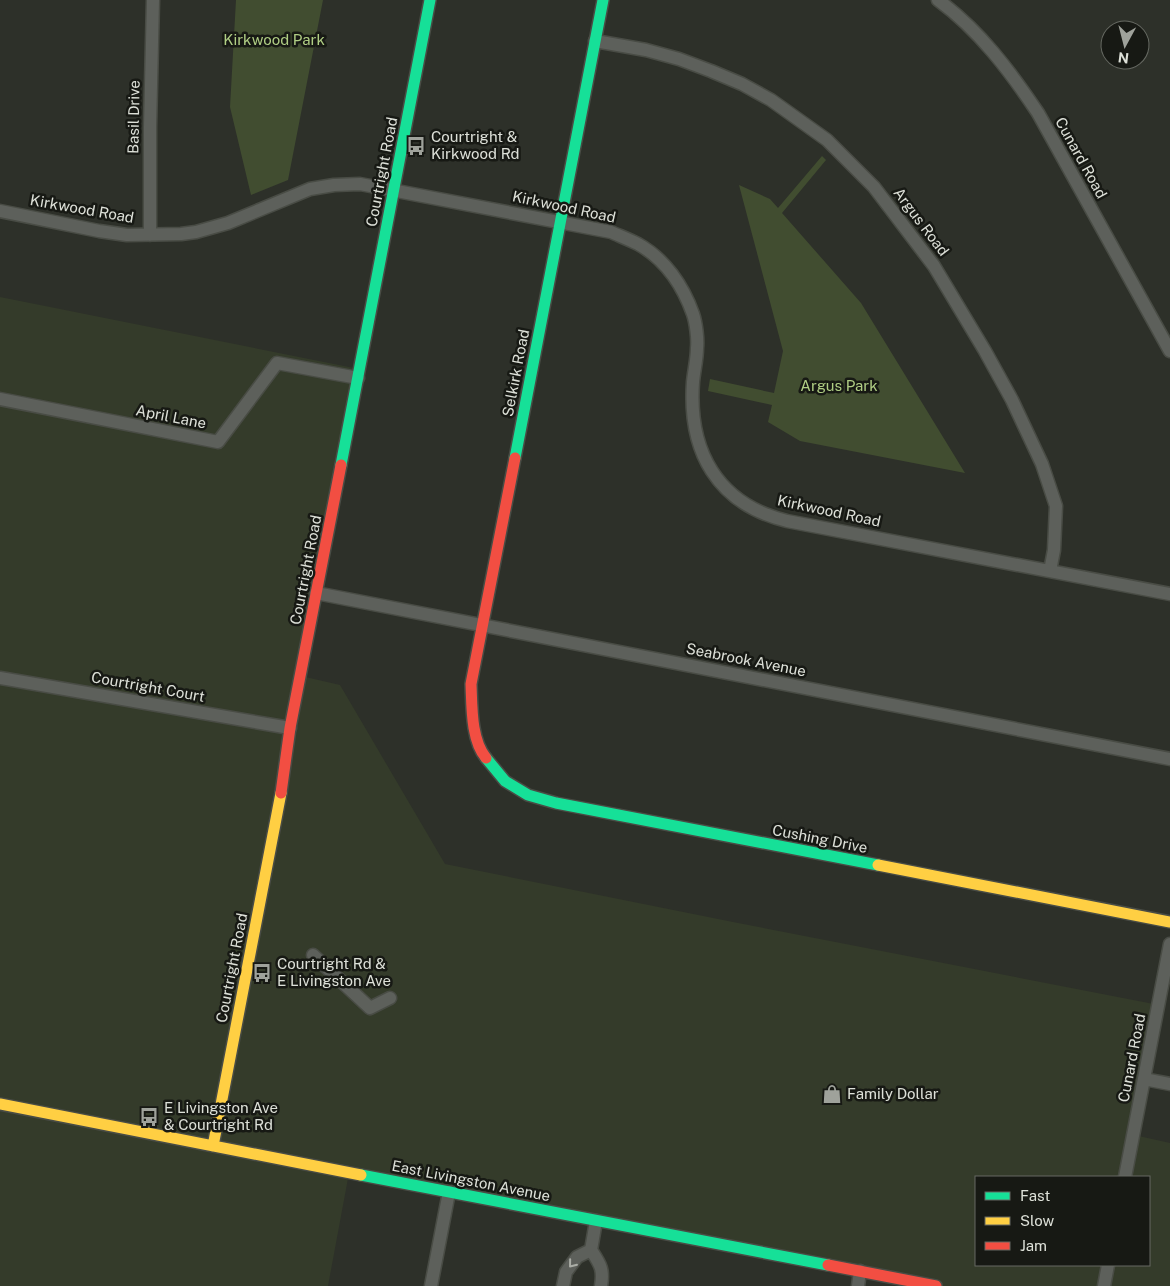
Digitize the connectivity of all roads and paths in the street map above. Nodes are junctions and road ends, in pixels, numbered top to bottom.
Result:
1 (153, 0) edge
2 (430, 0) edge
3 (603, 0) edge
4 (946, 2) edge
5 (595, 41) junction
6 (394, 190) junction
7 (0, 211) edge
8 (560, 222) junction
9 (150, 235) junction
10 (1170, 351) edge
11 (358, 378) junction
12 (0, 399) edge
13 (1050, 571) junction
14 (316, 593) junction
15 (1170, 594) edge
16 (482, 626) junction
17 (0, 678) edge
18 (290, 728) junction
19 (481, 752) joint
20 (1170, 759) edge
21 (1170, 922) edge
22 (1170, 944) edge
23 (313, 954) dead end
24 (390, 998) dead end
25 (1144, 1079) junction
26 (1170, 1084) edge
27 (0, 1104) edge
28 (213, 1146) junction
29 (1125, 1176) edge
30 (449, 1192) junction
31 (596, 1221) junction
32 (591, 1250) junction
33 (1108, 1266) edge
34 (860, 1272) junction
35 (431, 1286) edge
36 (563, 1286) edge
37 (601, 1286) edge
38 (858, 1286) edge
39 (936, 1286) edge
40 (1104, 1286) edge

1 - 9 street, Basil Drive
2 - 6 street, Courtright Road
3 - 5 street, Selkirk Road
4 - 10 street, Cunard Road
5 - 8 street, Selkirk Road
5 - 13 street, Argus Road
6 - 8 street, Kirkwood Road
6 - 9 street, Kirkwood Road
6 - 11 street, Courtright Road
7 - 9 street, Kirkwood Road
8 - 13 street, Kirkwood Road
8 - 16 street, Selkirk Road
11 - 12 street, April Lane
11 - 14 street, Courtright Road
13 - 15 street, Kirkwood Road
14 - 16 street, Seabrook Avenue
14 - 18 street, Courtright Road
16 - 19 street, Selkirk Road
16 - 20 street, Seabrook Avenue
17 - 18 street, Courtright Court
18 - 28 street, Courtright Road
19 - 21 street, Cushing Drive
22 - 25 street, Cunard Road
23 - 24 street
25 - 26 street
25 - 29 street, Cunard Road
27 - 28 street, East Livingston Avenue
28 - 30 street, East Livingston Avenue
30 - 31 street, East Livingston Avenue
30 - 35 street
31 - 32 street
31 - 34 street, East Livingston Avenue
32 -> 36 street
32 - 37 street
33 - 40 street
34 - 38 street
34 - 39 street, East Livingston Avenue

